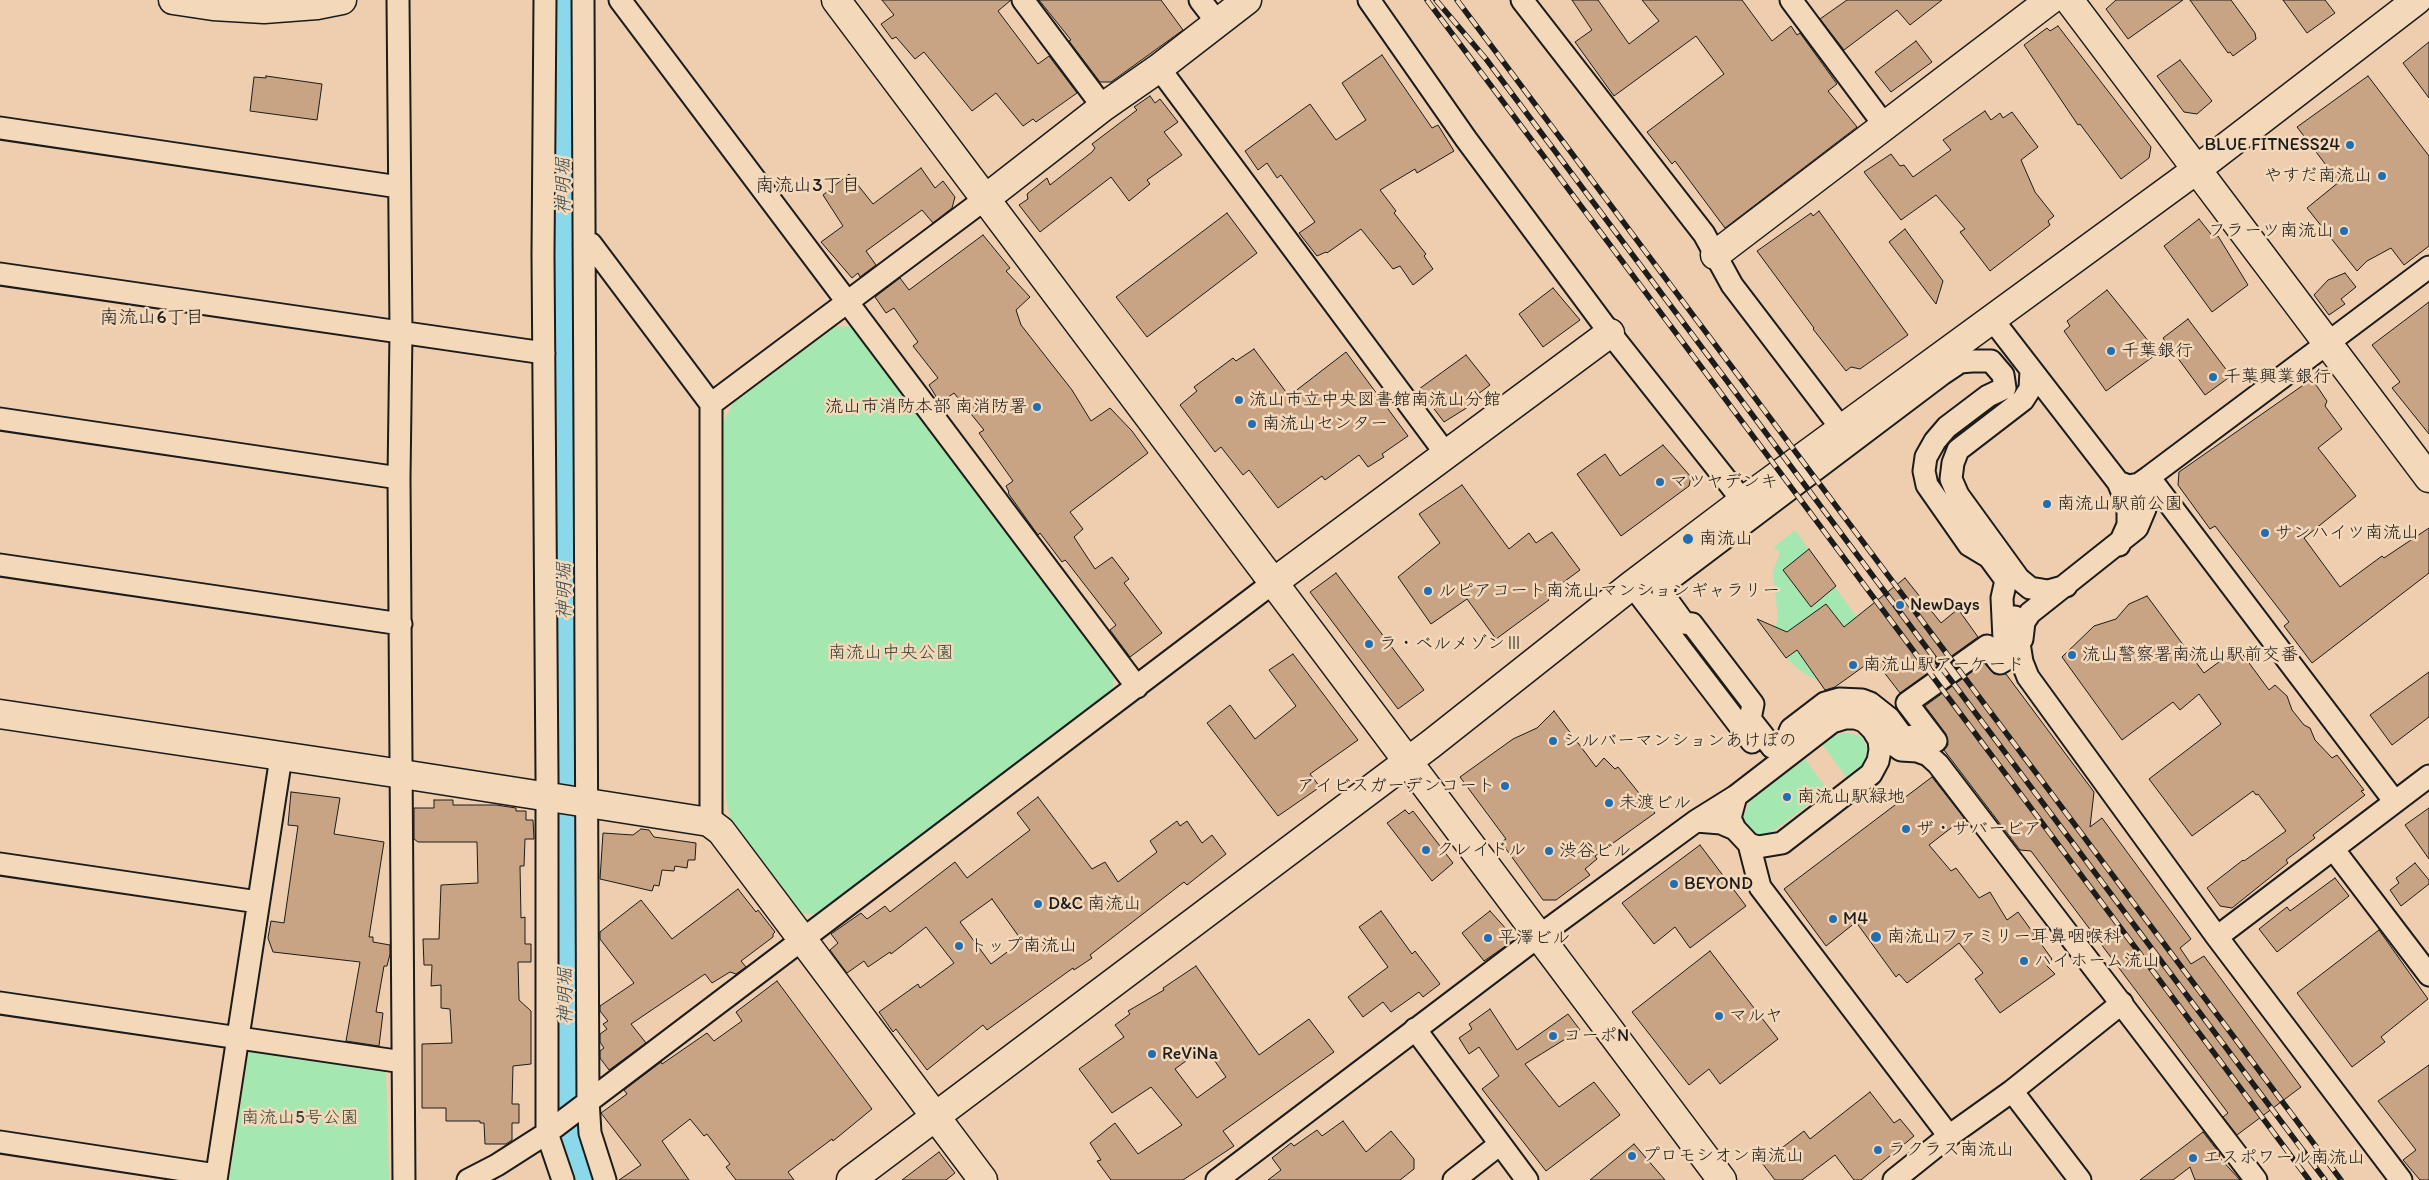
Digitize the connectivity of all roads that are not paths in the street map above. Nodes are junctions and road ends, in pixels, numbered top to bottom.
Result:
1 (173, 0) edge
2 (342, 0) edge
3 (398, 0) edge
4 (545, 0) edge
5 (583, 0) edge
6 (620, 0) edge
7 (836, 0) edge
8 (1024, 0) edge
9 (1200, 0) edge
10 (1247, 0) edge
11 (1369, 0) edge
12 (1522, 0) edge
13 (1791, 0) edge
14 (2050, 0) edge
15 (2069, 0) edge
16 (2417, 0) edge
17 (1217, 22) junction
18 (1159, 68) junction
19 (1103, 107) junction
20 (1885, 126) junction
21 (0, 128) edge
22 (2196, 170) junction
23 (399, 188) junction
24 (985, 199) junction
25 (584, 244) junction
26 (1715, 255) junction
27 (2429, 267) edge
28 (0, 274) edge
29 (847, 301) junction
30 (1992, 319) junction
31 (401, 332) junction
32 (1610, 333) junction
33 (2328, 344) junction
34 (544, 353) junction
35 (2031, 371) junction
36 (2023, 400) junction
37 (2056, 403) junction
38 (711, 404) junction
39 (0, 419) edge
40 (1841, 428) junction
41 (1446, 454) junction
42 (2149, 477) junction
43 (399, 478) junction
44 (2429, 478) edge
45 (2118, 482) junction
46 (1743, 501) junction
47 (2119, 545) junction
48 (0, 565) edge
49 (2019, 579) junction
50 (1274, 582) junction
51 (1632, 585) junction
52 (2066, 586) junction
53 (401, 624) junction
54 (2022, 662) junction
55 (1136, 688) junction
56 (0, 714) edge
57 (1873, 730) junction
58 (1931, 739) joint
59 (1901, 750) junction
60 (281, 757) junction
61 (1408, 762) junction
62 (1772, 768) junction
63 (402, 774) junction
64 (1871, 774) junction
65 (2429, 776) edge
66 (1736, 796) junction
67 (568, 801) junction
68 (2395, 802) junction
69 (1696, 821) junction
70 (709, 822) junction
71 (1742, 837) junction
72 (1782, 843) junction
73 (2334, 850) junction
74 (0, 864) edge
75 (1760, 887) junction
76 (258, 902) junction
77 (1539, 936) junction
78 (2217, 937) junction
79 (804, 940) junction
80 (2429, 975) edge
81 (2122, 1002) junction
82 (0, 1003) edge
83 (1415, 1029) junction
84 (237, 1039) junction
85 (403, 1062) junction
86 (2012, 1091) junction
87 (588, 1100) junction
88 (935, 1116) junction
89 (547, 1133) junction
90 (1949, 1136) junction
91 (0, 1142) edge
92 (1500, 1144) junction
93 (216, 1177) edge
94 (1900, 1178) edge
95 (404, 1180) edge
96 (468, 1180) edge
97 (563, 1180) edge
98 (605, 1180) edge
99 (851, 1180) edge
100 (983, 1180) edge
101 (1217, 1180) edge
102 (1454, 1180) edge
103 (1527, 1180) edge
104 (1722, 1180) edge
105 (2080, 1180) edge
106 (2256, 1180) edge
107 (2401, 1180) edge

1 - 2 street
3 - 23 street
4 - 34 street
5 - 25 street
6 - 29 street
7 - 24 street
8 - 19 street
9 - 17 street
10 - 17 street
11 - 32 street
12 - 26 street
13 - 20 street
14 - 20 street
15 - 22 street
16 - 22 street
17 - 18 street
18 - 19 street
18 - 41 street
19 - 24 street
20 - 26 street
21 - 23 street
22 - 30 street
22 - 33 street
23 - 31 street
24 - 29 street
24 - 50 street
25 - 38 street
25 - 67 street
26 - 40 street
27 - 33 street
28 - 31 street
29 - 38 street
29 - 55 street
30 - 35 street
30 - 40 street
31 - 34 street
31 - 43 street
32 - 41 street
32 - 46 street
33 - 42 street
33 - 44 street
34 - 67 street
35 - 36 street
35 - 37 street
36 - 37 street
36 - 49 street
37 - 45 street
38 - 70 street
39 - 43 street
40 - 46 street
41 - 50 street
42 - 45 street
42 - 47 street
42 - 68 street
43 - 53 street
45 - 47 street
46 - 51 street
47 - 52 street
48 - 53 street
49 - 52 street
49 - 54 street
50 - 55 street
50 - 61 street
51 - 61 street
51 - 62 street
52 - 54 street
53 - 63 street
54 - 78 street
55 - 79 street
56 - 60 street
57 - 59 street
57 - 62 street
57 - 64 street
58 - 58 street
59 - 64 street
59 - 81 street
60 - 63 street
60 - 76 street
61 - 77 street
61 - 88 street
62 - 66 street
63 - 67 street
63 - 85 street
64 - 72 street
65 - 68 street
66 - 69 street
66 - 71 street
67 - 70 street
67 - 87 street
67 - 89 street
68 - 73 street
69 - 71 street
69 - 77 street
70 - 79 street
71 - 72 street
71 - 75 street
72 - 75 street
73 - 78 street
73 - 80 street
74 - 76 street
75 - 90 street
76 - 84 street
77 - 83 street
77 - 104 street
78 - 107 street
79 - 87 street
79 - 88 street
81 - 86 street
81 - 106 street
82 - 84 street
83 - 92 street
83 - 101 street
84 - 85 street
84 - 93 street
85 - 95 street
86 - 90 street
86 - 105 street
87 - 89 street
87 - 98 street
88 - 99 street
88 - 100 street
89 - 96 street
89 - 97 street
90 - 94 street
91 - 93 street
92 - 102 street
92 - 103 street

